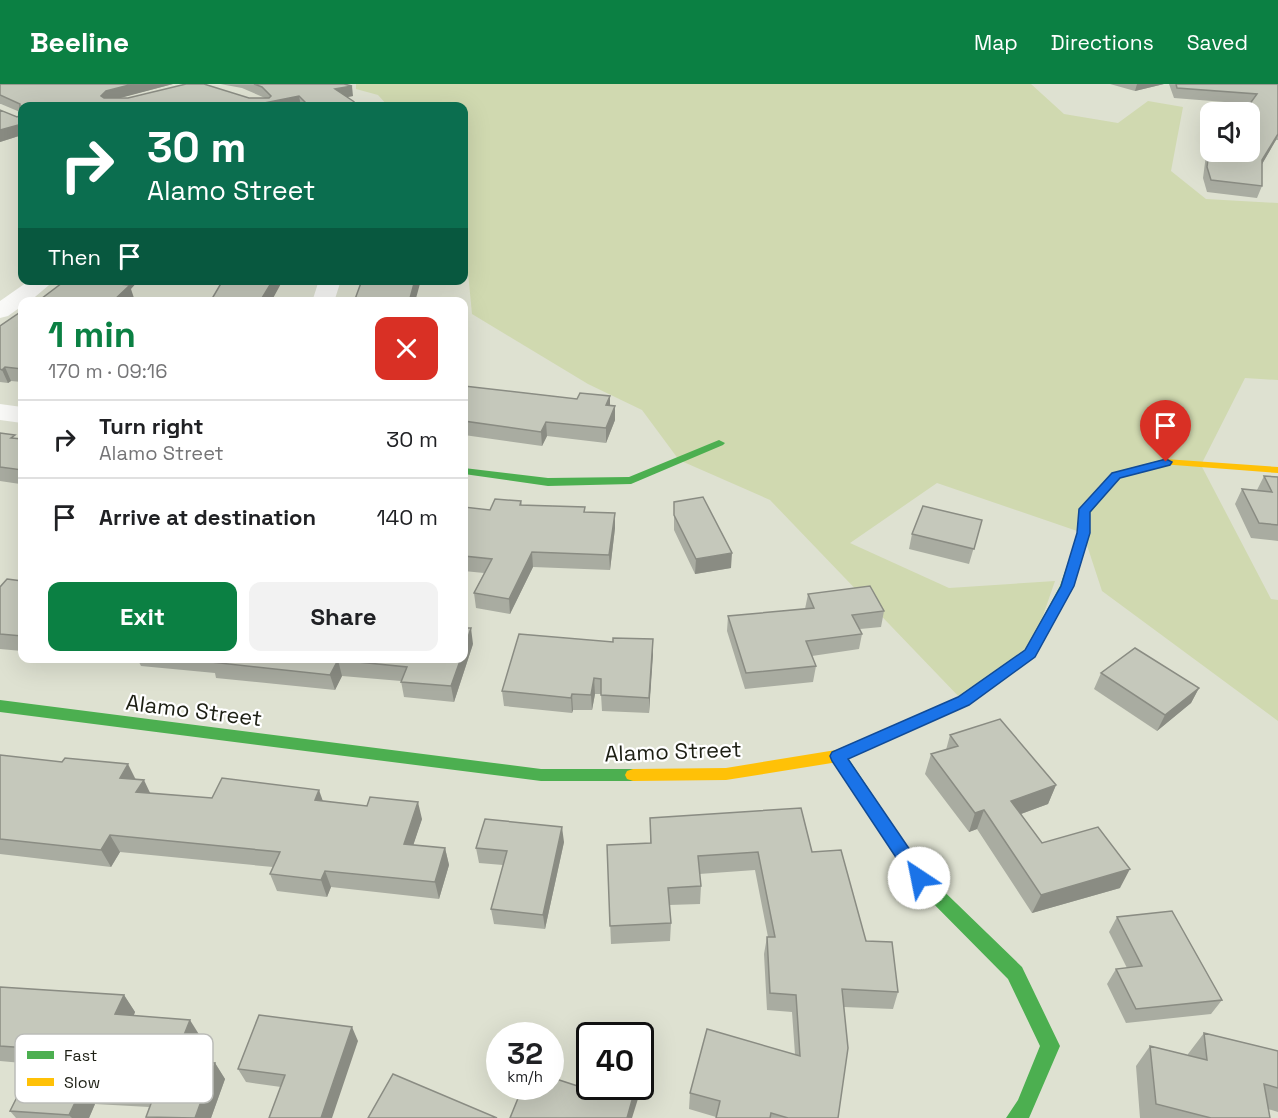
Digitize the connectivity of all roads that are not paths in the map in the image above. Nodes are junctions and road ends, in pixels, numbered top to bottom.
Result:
1 (38, 285) edge
2 (20, 297) edge
3 (18, 299) edge
4 (0, 311) edge
5 (0, 412) edge
6 (18, 414) edge
7 (719, 443) dead end
8 (1278, 470) edge
9 (468, 472) edge
10 (0, 706) edge
11 (838, 756) junction
12 (1016, 1118) edge

1 - 2 street
3 - 4 street
5 - 6 street
7 - 9 street
8 - 11 street, Alamo Street
10 - 11 street, Alamo Street
11 - 12 street

